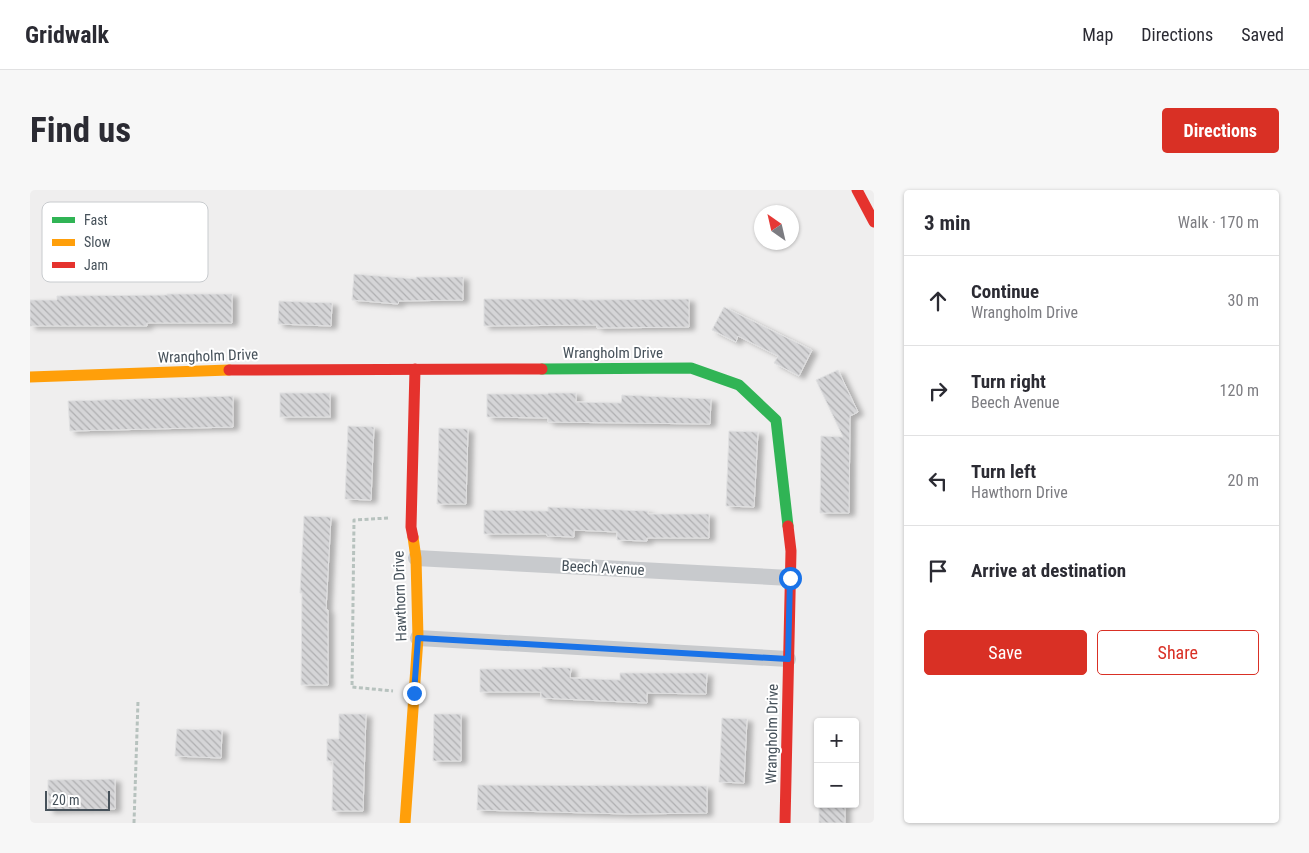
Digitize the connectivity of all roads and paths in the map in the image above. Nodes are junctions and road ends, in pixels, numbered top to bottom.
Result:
1 (857, 190) edge
2 (874, 222) edge
3 (415, 369) junction
4 (30, 377) edge
5 (412, 516) junction
6 (416, 558) junction
7 (790, 578) junction
8 (418, 638) junction
9 (788, 659) junction
10 (414, 693) junction
11 (138, 701) dead end
12 (134, 823) edge
13 (405, 823) edge
14 (785, 823) edge

1 - 2 street
3 - 4 street, Wrangholm Drive
3 - 5 street, Hawthorn Drive
3 - 7 street, Wrangholm Drive
5 - 6 street, Hawthorn Drive
5 - 10 path
6 - 7 street, Beech Avenue
6 - 8 street, Hawthorn Drive
7 - 9 street, Wrangholm Drive
8 - 9 street
8 - 10 street, Hawthorn Drive
9 - 14 street, Wrangholm Drive
10 - 13 street, Hawthorn Drive
11 - 12 path

